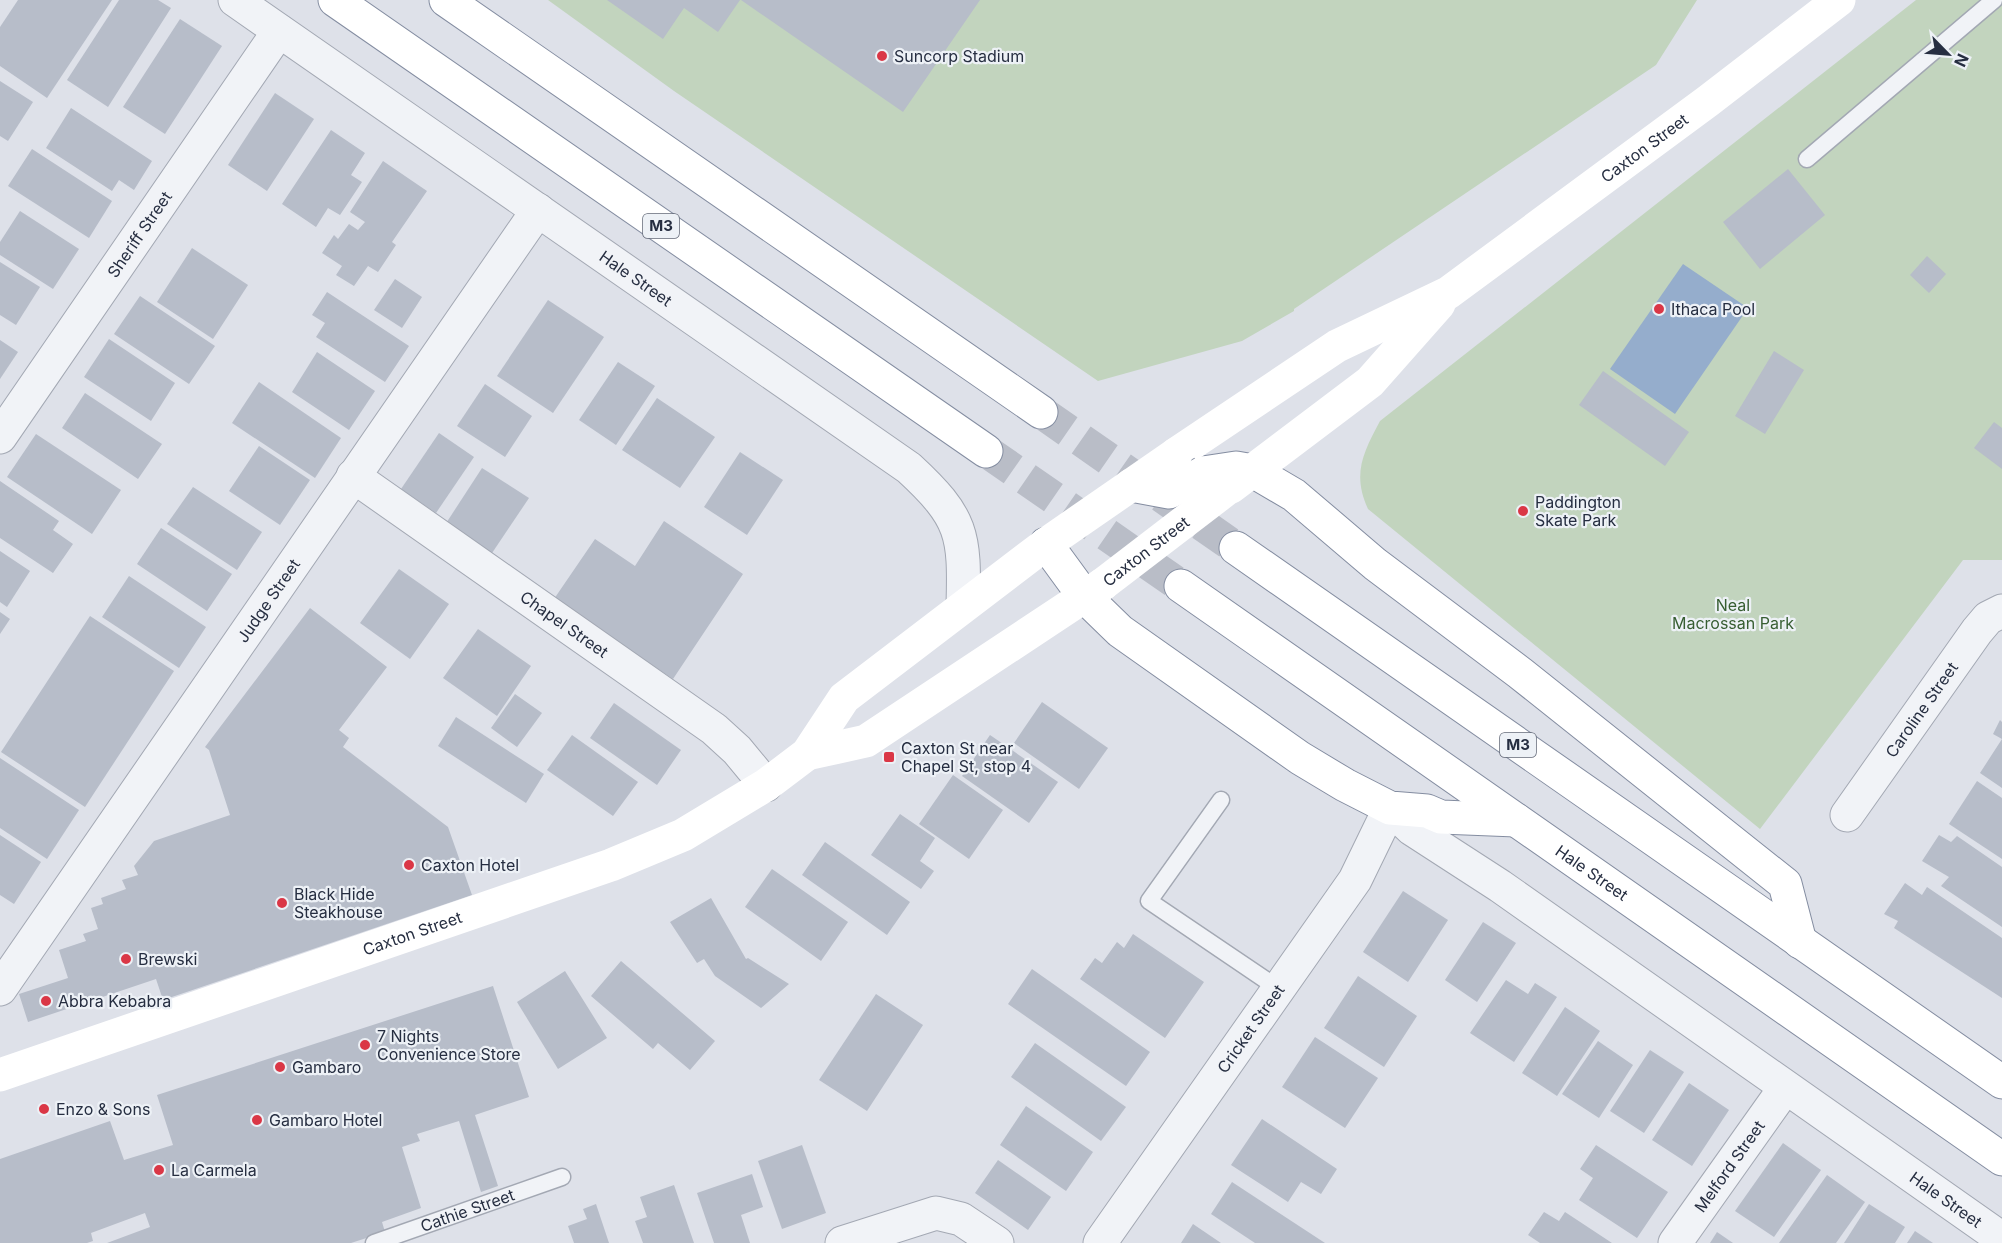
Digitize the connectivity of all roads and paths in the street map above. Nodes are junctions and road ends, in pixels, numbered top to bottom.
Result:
1 (235, 0) edge
2 (335, 0) edge
3 (447, 0) edge
4 (1839, 0) edge
5 (1994, 0) edge
6 (279, 31) junction
7 (1807, 159) dead end
8 (538, 210) junction
9 (1448, 293) junction
10 (1041, 412) tunnel mouth
11 (0, 437) edge
12 (986, 451) tunnel mouth
13 (353, 476) junction
14 (1228, 478) junction
15 (1131, 485) junction
16 (1046, 544) junction
17 (1236, 548) tunnel mouth
18 (1181, 586) tunnel mouth
19 (1093, 590) junction
20 (963, 605) junction
21 (2002, 611) edge
22 (807, 754) junction
23 (766, 785) junction
24 (1221, 800) dead end
25 (1390, 808) junction
26 (1847, 815) dead end
27 (1516, 820) junction
28 (1800, 942) junction
29 (0, 989) edge
30 (1279, 989) junction
31 (1, 1070) edge
32 (2002, 1082) edge
33 (1785, 1088) junction
34 (2002, 1159) edge
35 (562, 1177) dead end
36 (2001, 1241) edge
37 (374, 1243) edge
38 (842, 1243) edge
39 (997, 1243) edge
40 (1100, 1243) edge
41 (1676, 1243) edge

1 - 6 street, Hale Street
2 - 12 main road, M3
3 - 10 main road
4 - 9 main road, Caxton Street
5 - 7 lane
6 - 8 street, Hale Street
6 - 11 street, Sheriff Street
8 - 13 street, Judge Street
8 - 20 street, Hale Street
9 - 14 main road, Caxton Street
9 - 15 main road, Caxton Street, bridge
13 - 23 street, Chapel Street
13 - 29 street, Judge Street
14 - 15 main road, bridge
14 - 19 main road, Caxton Street, bridge
14 - 28 main road
15 - 16 main road, Caxton Street, bridge
16 - 19 main road
16 - 20 main road, Caxton Street
17 - 28 main road, M3
18 - 27 main road, Hale Street
19 - 22 main road, Caxton Street
19 - 25 main road
20 - 22 main road, Caxton Street
21 - 26 street, Caroline Street
22 - 23 main road, Caxton Street
23 - 31 main road, Caxton Street
24 - 30 lane
25 - 27 main road
25 - 30 street, Cricket Street
25 - 33 street, Hale Street
27 - 34 main road, Hale Street
28 - 32 main road, M3
30 - 40 street, Cricket Street
33 - 36 street, Hale Street
33 - 41 street, Melford Street
35 - 37 lane, Cathie Street
38 - 39 street

